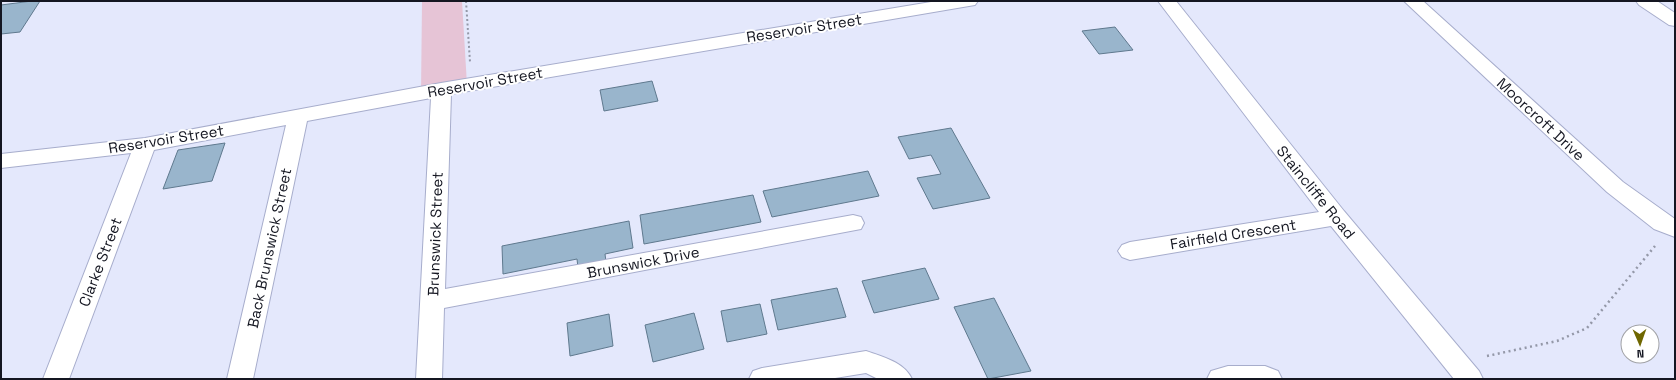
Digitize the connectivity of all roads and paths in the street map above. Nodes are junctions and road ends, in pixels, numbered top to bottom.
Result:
1 (466, 1) edge
2 (969, 1) edge
3 (1167, 1) edge
4 (1414, 1) edge
5 (1645, 1) edge
6 (1675, 21) edge
7 (472, 84) junction
8 (441, 89) junction
9 (298, 117) junction
10 (145, 145) junction
11 (1, 161) edge
12 (1336, 217) junction
13 (853, 223) dead end
14 (1675, 229) edge
15 (1655, 247) dead end
16 (1130, 251) dead end
17 (432, 301) junction
18 (1506, 353) dead end
19 (56, 379) edge
20 (240, 379) edge
21 (429, 379) edge
22 (762, 379) edge
23 (899, 379) edge
24 (1220, 379) edge
25 (1269, 379) edge
26 (1470, 379) edge

1 - 7 path
2 - 7 street, Reservoir Street
3 - 12 street, Staincliffe Road
4 - 14 street, Moorcroft Drive
5 - 6 street
7 - 8 street, Reservoir Street
8 - 9 street, Reservoir Street
8 - 17 street, Brunswick Street
9 - 10 street, Reservoir Street
9 - 20 street, Back Brunswick Street
10 - 11 street, Reservoir Street
10 - 19 street, Clarke Street
12 - 16 street, Fairfield Crescent
12 - 26 street, Staincliffe Road
13 - 17 street, Brunswick Drive
15 - 18 path
17 - 21 street, Brunswick Street
22 - 23 street
24 - 25 street

